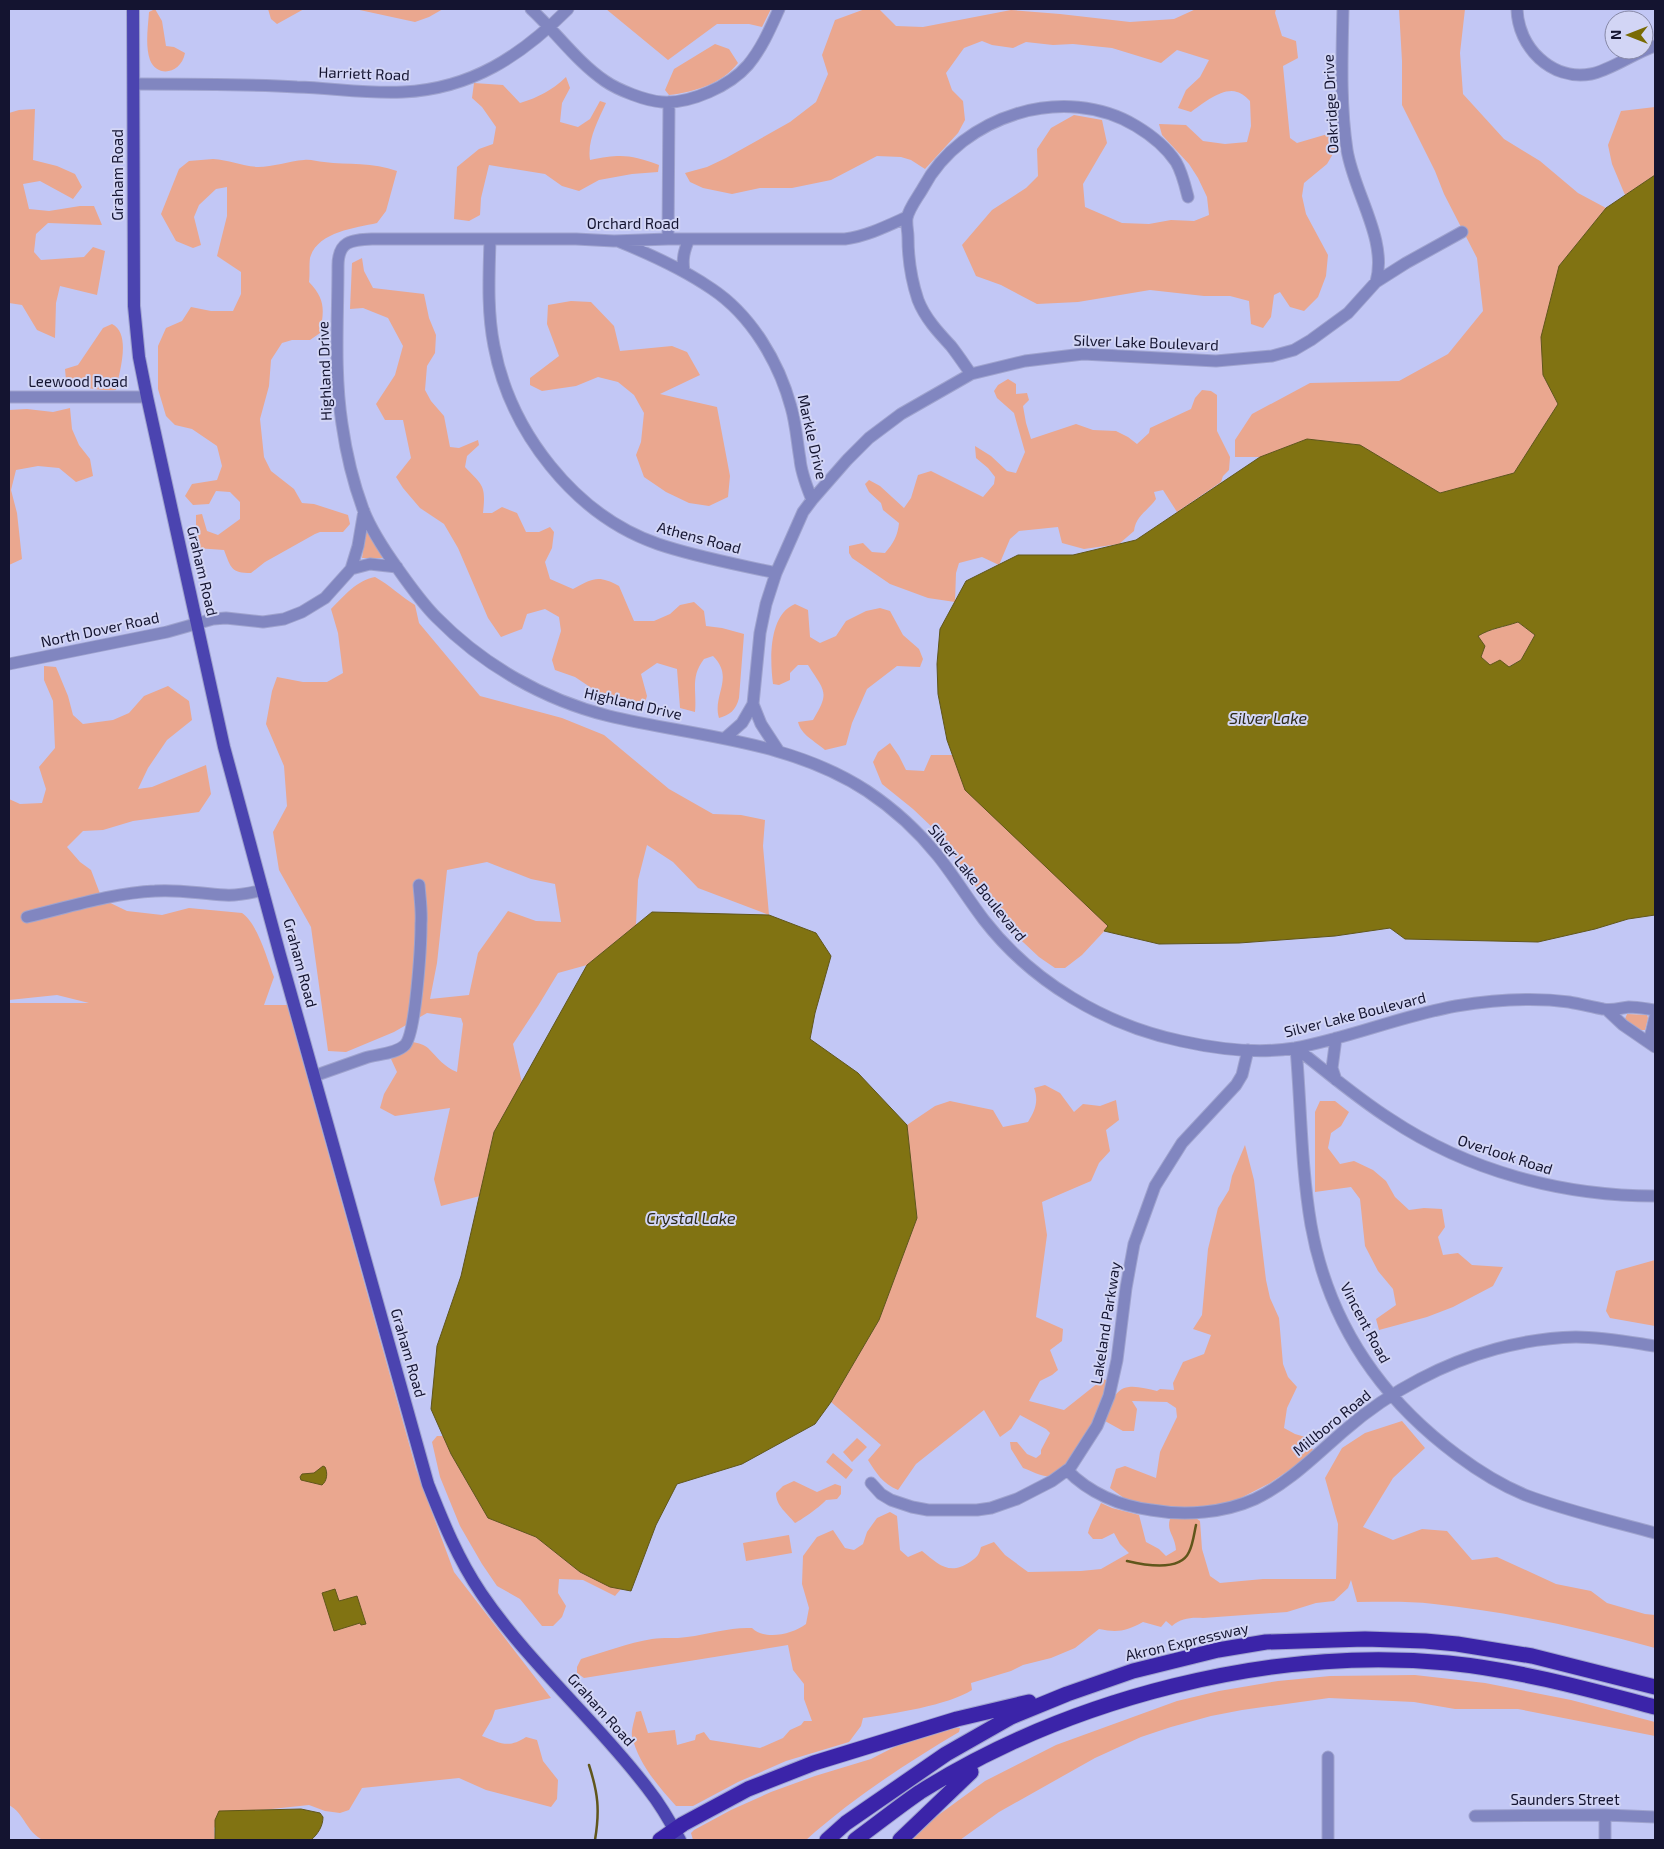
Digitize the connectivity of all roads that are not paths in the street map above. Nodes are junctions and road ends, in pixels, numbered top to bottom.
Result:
1 (132, 9) edge
2 (531, 9) edge
3 (568, 9) edge
4 (779, 9) edge
5 (1343, 9) edge
6 (1517, 9) edge
7 (550, 26) junction
8 (1655, 46) edge
9 (134, 84) junction
10 (669, 102) junction
11 (1188, 197) dead end
12 (907, 217) junction
13 (1462, 232) dead end
14 (668, 239) junction
15 (689, 239) junction
16 (354, 240) joint
17 (490, 240) junction
18 (618, 240) junction
19 (684, 271) junction
20 (1376, 282) junction
21 (971, 374) junction
22 (9, 397) edge
23 (147, 397) junction
24 (812, 500) junction
25 (364, 510) junction
26 (397, 567) junction
27 (351, 569) junction
28 (776, 573) junction
29 (198, 623) junction
30 (9, 664) edge
31 (753, 704) junction
32 (725, 738) junction
33 (750, 743) joint
34 (778, 750) junction
35 (419, 886) dead end
36 (263, 890) junction
37 (27, 916) dead end
38 (1607, 1010) junction
39 (1655, 1010) edge
40 (1655, 1017) edge
41 (1336, 1038) junction
42 (1652, 1045) edge
43 (1296, 1048) junction
44 (1248, 1050) junction
45 (314, 1076) junction
46 (1336, 1080) junction
47 (1655, 1196) edge
48 (1655, 1346) edge
49 (1391, 1395) junction
50 (1067, 1470) junction
51 (871, 1483) dead end
52 (1655, 1533) edge
53 (1655, 1687) edge
54 (1067, 1694) junction
55 (1655, 1707) edge
56 (1039, 1731) junction
57 (1328, 1758) dead end
58 (1605, 1815) junction
59 (1475, 1816) dead end
60 (1655, 1817) edge
61 (677, 1835) edge
62 (660, 1840) edge
63 (827, 1840) edge
64 (855, 1840) edge
65 (900, 1840) edge
66 (1328, 1840) edge
67 (1605, 1840) edge

1 - 9 main road, Graham Road
2 - 7 street
3 - 7 street, Harriett Road
4 - 10 street
5 - 20 street, Oakridge Drive
6 - 8 street
7 - 9 street, Harriett Road
7 - 10 street
9 - 23 main road, Graham Road
10 - 14 street
11 - 12 street
12 - 15 street, Orchard Road
12 - 21 street
13 - 20 street, Silver Lake Boulevard
14 - 15 street, Orchard Road
14 - 18 street, Orchard Road
15 - 19 street
16 - 17 street, Orchard Road
16 - 25 street, Highland Drive
17 - 18 street, Orchard Road
17 - 28 street, Athens Road
18 - 19 street, Markle Drive
19 - 24 street, Markle Drive
20 - 21 street, Silver Lake Boulevard
21 - 24 street, Silver Lake Boulevard
22 - 23 street, Leewood Road
23 - 29 main road, Graham Road
24 - 28 street, Silver Lake Boulevard
25 - 26 street, Highland Drive
25 - 27 street
26 - 27 street
26 - 32 street, Highland Drive
27 - 29 street, North Dover Road
28 - 31 street, Silver Lake Boulevard
29 - 30 street, North Dover Road
29 - 36 main road, Graham Road
31 - 32 street, Silver Lake Boulevard
31 - 34 street, Silver Lake Boulevard
32 - 33 street, Highland Drive
33 - 34 street, Silver Lake Boulevard
34 - 44 street, Silver Lake Boulevard
35 - 45 street
36 - 37 street
36 - 45 main road, Graham Road
38 - 39 street, Silver Lake Boulevard
38 - 41 street, Silver Lake Boulevard
38 - 42 street
40 - 42 street
41 - 43 street, Silver Lake Boulevard
41 - 46 street
43 - 44 street, Silver Lake Boulevard
43 - 46 street, Overlook Road
43 - 49 street, Vincent Road
44 - 50 street, Lakeland Parkway
45 - 61 main road, Graham Road
46 - 47 street, Overlook Road
48 - 49 street, Millboro Road
49 - 50 street, Millboro Road
49 - 52 street, Vincent Road
50 - 51 street, Lakeland Parkway
53 - 54 highway, Akron Expressway
54 - 61 highway
54 - 63 highway, Akron Expressway
55 - 56 highway
56 - 64 highway
56 - 65 highway
57 - 66 street
58 - 59 street, Saunders Street
58 - 60 street, Saunders Street
58 - 67 street
61 - 62 highway

